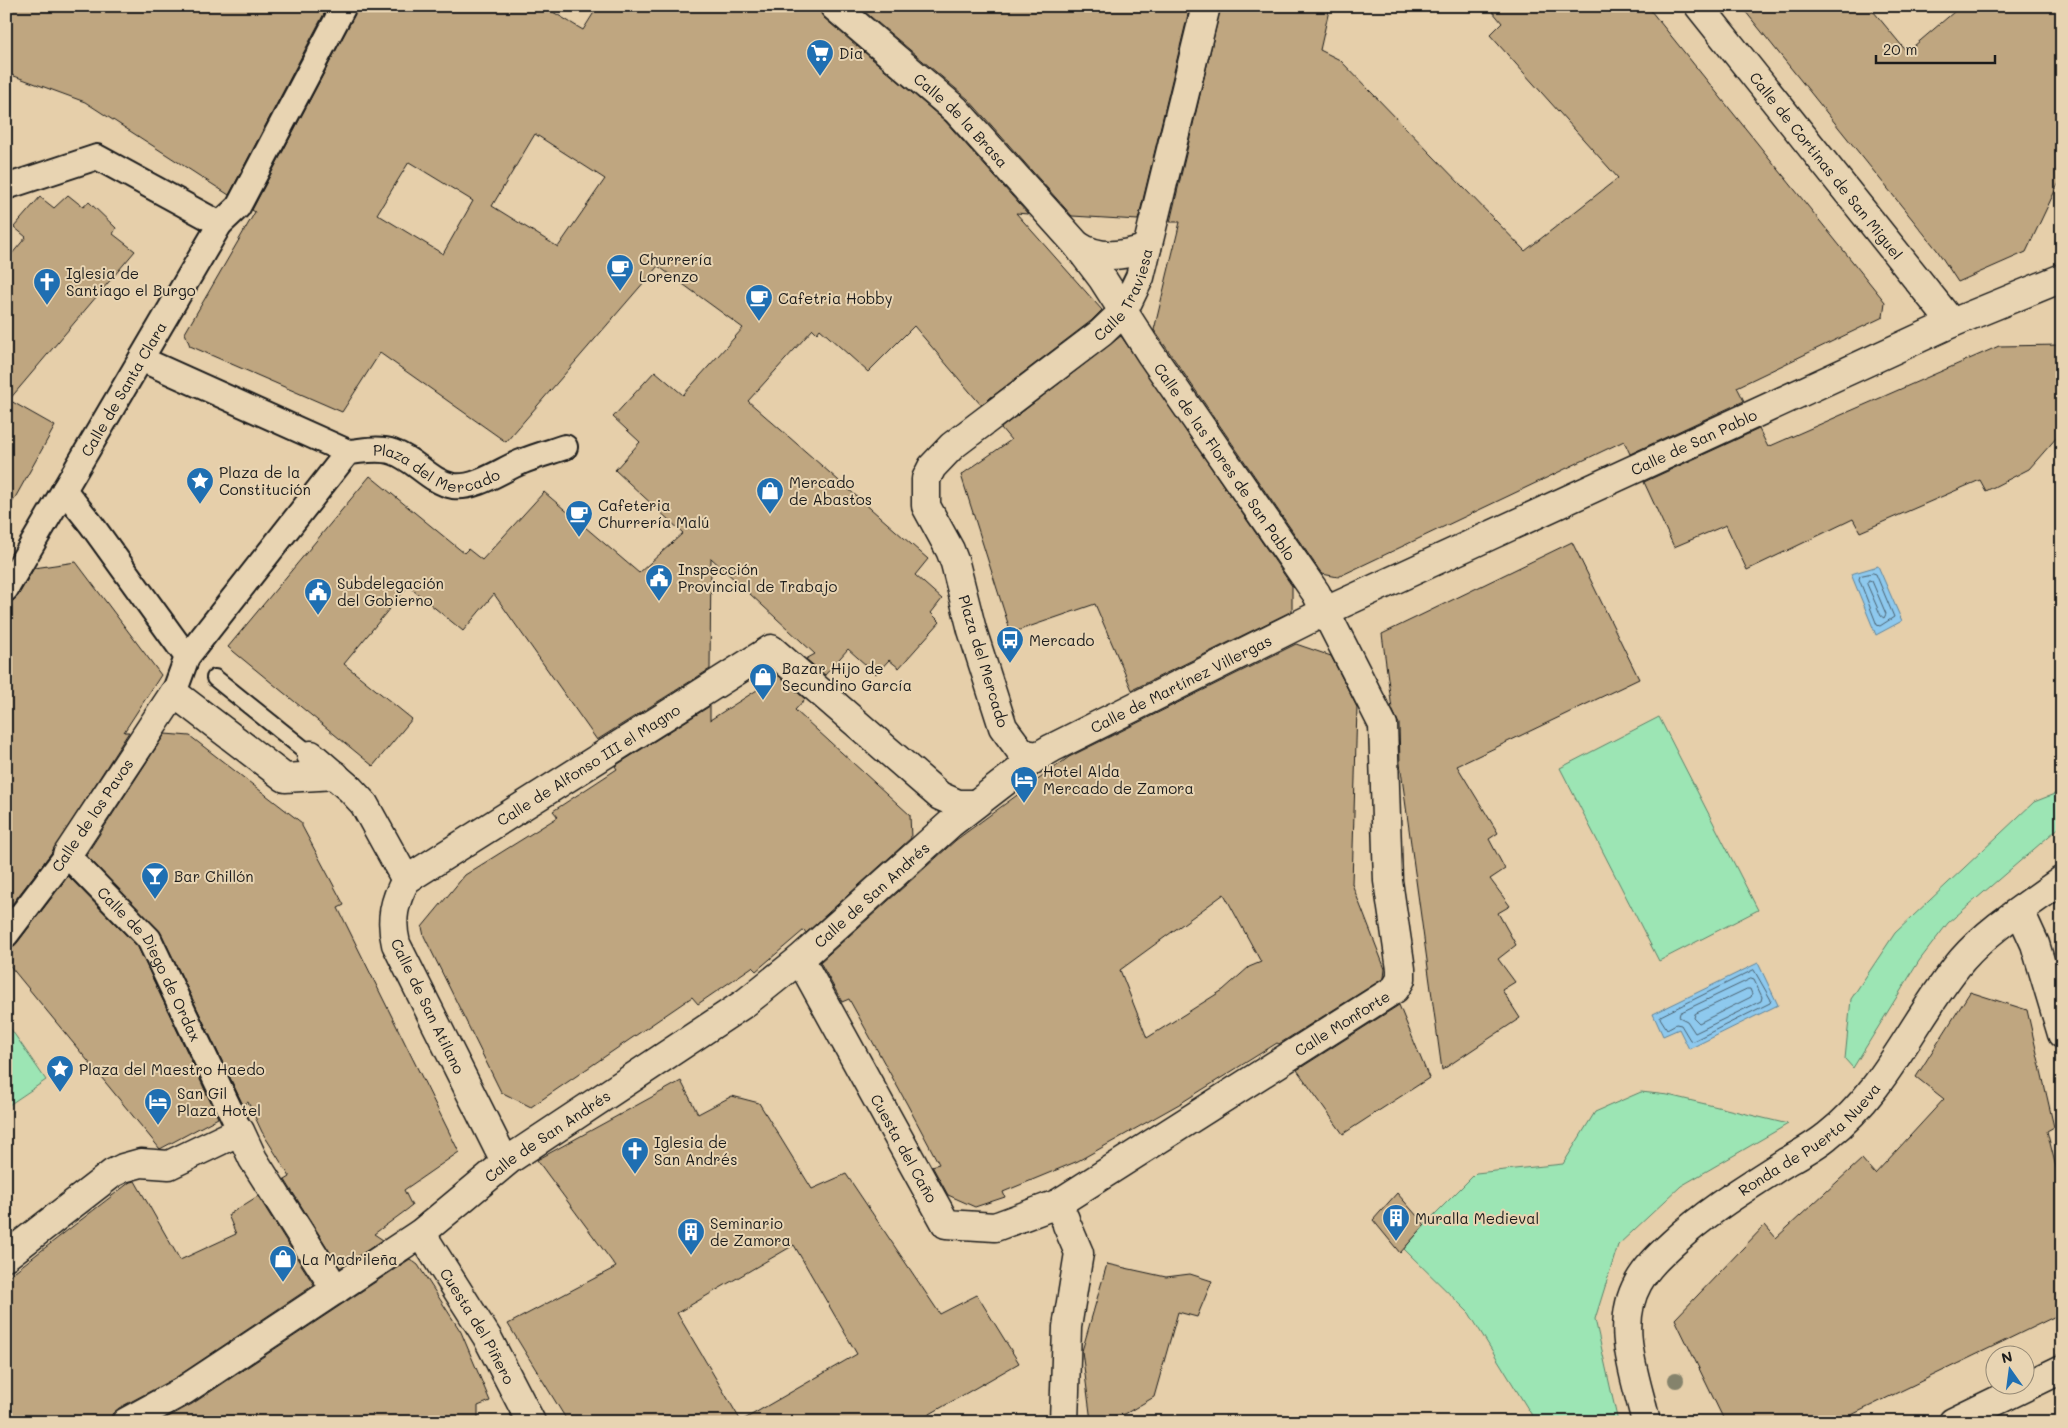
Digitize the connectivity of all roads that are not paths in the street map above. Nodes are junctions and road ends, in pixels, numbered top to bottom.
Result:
1 (344, 6) edge
2 (834, 6) edge
3 (1206, 6) edge
4 (1700, 6) edge
5 (6, 187) edge
6 (220, 224) junction
7 (1077, 245) junction
8 (1147, 248) junction
9 (2062, 278) edge
10 (1123, 312) junction
11 (1952, 323) junction
12 (141, 359) junction
13 (565, 447) dead end
14 (355, 452) junction
15 (64, 490) junction
16 (926, 506) joint
17 (6, 590) edge
18 (1326, 611) junction
19 (187, 657) junction
20 (215, 678) dead end
21 (174, 693) junction
22 (311, 755) joint
23 (1038, 756) junction
24 (335, 775) junction
25 (975, 804) junction
26 (67, 855) junction
27 (406, 880) junction
28 (2062, 880) edge
29 (2020, 911) junction
30 (6, 935) edge
31 (800, 959) junction
32 (2062, 1034) edge
33 (240, 1131) junction
34 (505, 1162) junction
35 (1063, 1216) junction
36 (421, 1232) junction
37 (6, 1256) edge
38 (336, 1290) junction
39 (2062, 1369) edge
40 (126, 1422) edge
41 (531, 1422) edge
42 (1064, 1422) edge
43 (1646, 1422) edge
44 (1953, 1422) edge

1 - 6 street, Calle de Santa Clara
2 - 7 street, Calle de la Brasa
3 - 8 street, Calle Traviesa
4 - 11 street, Calle de Cortinas de San Miguel
5 - 6 street
6 - 12 street, Calle de Santa Clara
7 - 8 street, Calle de la Brasa
7 - 10 street, Calle de la Brasa
8 - 10 street, Calle Traviesa
9 - 11 street, Calle de San Pablo
10 - 16 street, Calle Traviesa
10 - 18 street, Calle de las Flores de San Pablo
11 - 18 street, Calle de San Pablo
12 - 14 street
12 - 15 street, Calle de Santa Clara
13 - 14 street, Plaza del Mercado
14 - 19 street
15 - 17 street, Calle de Santa Clara
15 - 19 street
16 - 23 street, Plaza del Mercado
18 - 23 street, Calle de Martínez Villergas
18 - 35 street, Calle Monforte
19 - 21 street
20 - 22 lane
21 - 24 street
21 - 26 street, Calle de los Pavos
22 - 24 street
23 - 25 street
24 - 27 street
25 - 27 street, Calle de Alfonso III el Magno
25 - 31 street, Calle de San Andrés
26 - 30 street, Calle de los Pavos
26 - 33 street, Calle de Diego de Ordax
27 - 34 street, Calle de San Atilano
28 - 29 street, Ronda de Puerta Nueva
29 - 32 street
29 - 43 street, Ronda de Puerta Nueva
31 - 34 street, Calle de San Andrés
31 - 35 street, Cuesta del Caño
33 - 37 street
33 - 38 street, Calle de Diego de Ordax
34 - 36 street, Calle de San Andrés
35 - 42 street
36 - 38 street, Calle de San Andrés
36 - 41 street, Cuesta del Piñero
38 - 40 street, Calle de San Andrés
39 - 44 street

